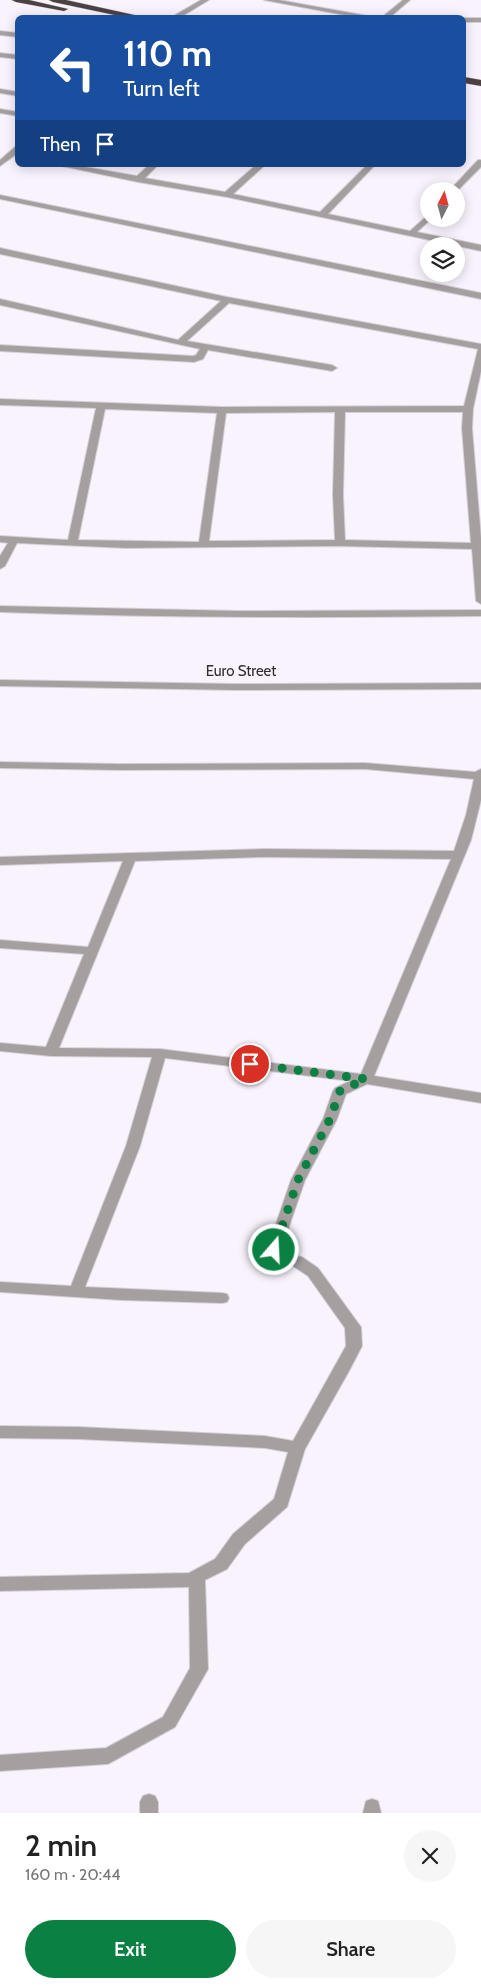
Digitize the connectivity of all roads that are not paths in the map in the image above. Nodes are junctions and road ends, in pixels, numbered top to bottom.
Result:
1 (16, 0) edge
2 (53, 0) edge
3 (206, 0) edge
4 (267, 0) edge
5 (407, 0) edge
6 (92, 15) edge
7 (129, 15) edge
8 (178, 15) edge
9 (358, 15) edge
10 (388, 15) edge
11 (466, 20) edge
12 (481, 20) edge
13 (0, 32) edge
14 (15, 34) edge
15 (0, 55) edge
16 (15, 57) edge
17 (466, 81) edge
18 (466, 88) edge
19 (479, 88) edge
20 (0, 91) edge
21 (15, 94) edge
22 (0, 112) edge
23 (15, 114) edge
24 (14, 156) edge
25 (481, 162) edge
26 (0, 164) edge
27 (71, 167) edge
28 (152, 167) edge
29 (259, 167) edge
30 (369, 167) edge
31 (138, 180) junction
32 (462, 182) edge
33 (227, 195) junction
34 (0, 197) edge
35 (321, 216) junction
36 (420, 225) edge
37 (411, 234) junction
38 (481, 248) edge
39 (0, 251) edge
40 (481, 296) edge
41 (226, 300) junction
42 (0, 302) edge
43 (180, 343) junction
44 (205, 347) junction
45 (481, 347) edge
46 (0, 348) edge
47 (481, 351) edge
48 (332, 368) dead end
49 (478, 382) edge
50 (0, 402) edge
51 (101, 406) junction
52 (468, 409) junction
53 (222, 410) junction
54 (340, 410) junction
55 (0, 539) edge
56 (14, 540) junction
57 (73, 542) junction
58 (340, 543) junction
59 (204, 544) junction
60 (477, 546) junction
61 (0, 566) edge
62 (481, 601) edge
63 (0, 608) edge
64 (481, 613) edge
65 (0, 683) edge
66 (481, 686) edge
67 (0, 764) edge
68 (481, 772) edge
69 (480, 776) edge
70 (458, 855) junction
71 (131, 856) junction
72 (0, 860) edge
73 (0, 944) edge
74 (92, 951) junction
75 (0, 1047) edge
76 (51, 1052) junction
77 (160, 1053) junction
78 (366, 1079) junction
79 (481, 1098) edge
80 (0, 1288) edge
81 (76, 1292) junction
82 (222, 1298) dead end
83 (0, 1432) edge
84 (297, 1448) junction
85 (197, 1577) junction
86 (0, 1584) edge
87 (0, 1763) edge

1 - 6 highway
2 - 7 highway
3 - 8 street
4 - 9 street
5 - 10 street
11 - 12 street
13 - 14 street
15 - 16 street
17 - 19 highway
18 - 19 highway
20 - 21 street
22 - 23 street
24 - 26 street
25 - 32 street
27 - 31 street
28 - 31 street
29 - 33 street
30 - 35 street
31 - 33 street
33 - 35 street
34 - 40 street
35 - 37 street
36 - 37 street
37 - 38 street
39 - 41 street
41 - 43 street
41 - 45 street
42 - 43 street
43 - 44 street
44 - 46 street
44 - 48 street
47 - 49 street
49 - 52 street
50 - 51 street
51 - 53 street
51 - 57 street
52 - 54 street
52 - 60 street
53 - 54 street
53 - 59 street
54 - 58 street
55 - 56 street
56 - 57 street
56 - 61 street
57 - 59 street
58 - 59 street
58 - 60 street
60 - 62 street
63 - 64 street
65 - 66 street, Euro Street
67 - 69 street
68 - 69 street
69 - 70 street
70 - 71 street
70 - 78 street
71 - 72 street
71 - 74 street
73 - 74 street
74 - 76 street
75 - 76 street
76 - 77 street
77 - 78 street
77 - 81 street
78 - 79 street
78 - 84 street
80 - 81 street
81 - 82 street
83 - 84 street
84 - 85 street
85 - 86 street
85 - 87 street

